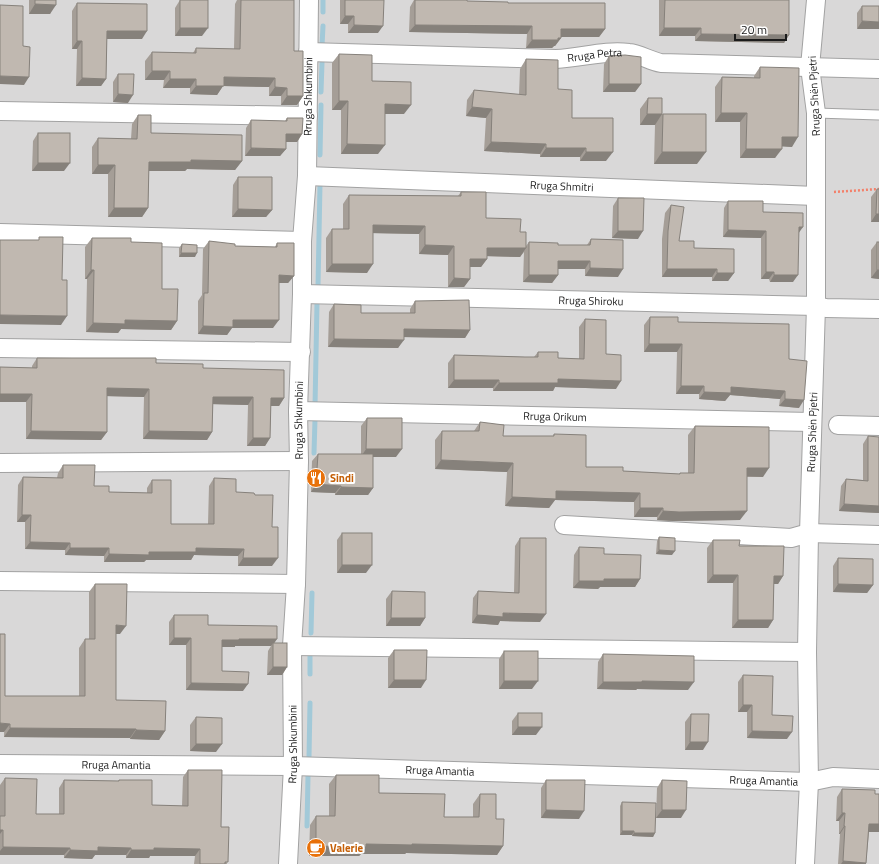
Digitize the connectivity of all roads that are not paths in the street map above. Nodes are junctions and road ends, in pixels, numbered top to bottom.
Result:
1 (309, 0) edge
2 (816, 0) edge
3 (308, 52) junction
4 (810, 67) junction
5 (879, 69) edge
6 (0, 111) edge
7 (816, 113) junction
8 (879, 115) edge
9 (308, 116) junction
10 (307, 176) junction
11 (816, 196) junction
12 (0, 233) edge
13 (302, 241) junction
14 (302, 294) junction
15 (827, 307) junction
16 (879, 309) edge
17 (0, 348) edge
18 (301, 352) junction
19 (298, 411) junction
20 (812, 422) junction
21 (838, 425) dead end
22 (879, 426) edge
23 (299, 461) junction
24 (0, 463) edge
25 (564, 525) dead end
26 (809, 533) junction
27 (879, 535) edge
28 (0, 581) edge
29 (296, 584) junction
30 (292, 646) junction
31 (807, 652) junction
32 (0, 764) edge
33 (293, 766) junction
34 (879, 779) edge
35 (809, 782) junction
36 (288, 864) edge
37 (805, 864) edge

1 - 3 street, Rruga Shkumbini
2 - 4 street, Rruga Shën Pjetri
3 - 4 street, Rruga Petra
3 - 9 street, Rruga Shkumbini
4 - 5 street, Rruga Petra
4 - 7 street, Rruga Shën Pjetri
6 - 9 street
7 - 8 lane
7 - 11 street, Rruga Shën Pjetri
9 - 10 street, Rruga Shkumbini
10 - 11 street, Rruga Shmitri
10 - 13 street, Rruga Shkumbini
11 - 15 street, Rruga Shën Pjetri
12 - 13 street
13 - 14 street, Rruga Shkumbini
14 - 15 street, Rruga Shiroku
14 - 18 street, Rruga Shkumbini
15 - 16 street, Rruga Shiroku
15 - 20 street, Rruga Shën Pjetri
17 - 18 street
18 - 19 street, Rruga Shkumbini
19 - 20 street, Rruga Orikum
19 - 23 street, Rruga Shkumbini
20 - 26 street, Rruga Shën Pjetri
21 - 22 street
23 - 24 street
23 - 29 street, Rruga Shkumbini
25 - 26 street
26 - 27 street
26 - 31 street, Rruga Shën Pjetri
28 - 29 street
29 - 30 street, Rruga Shkumbini
30 - 31 street
30 - 33 street, Rruga Shkumbini
31 - 35 street, Rruga Shën Pjetri
32 - 33 street, Rruga Amantia
33 - 35 street, Rruga Amantia
33 - 36 street, Rruga Shkumbini
34 - 35 street, Rruga Amantia
35 - 37 street, Rruga Shën Pjetri

